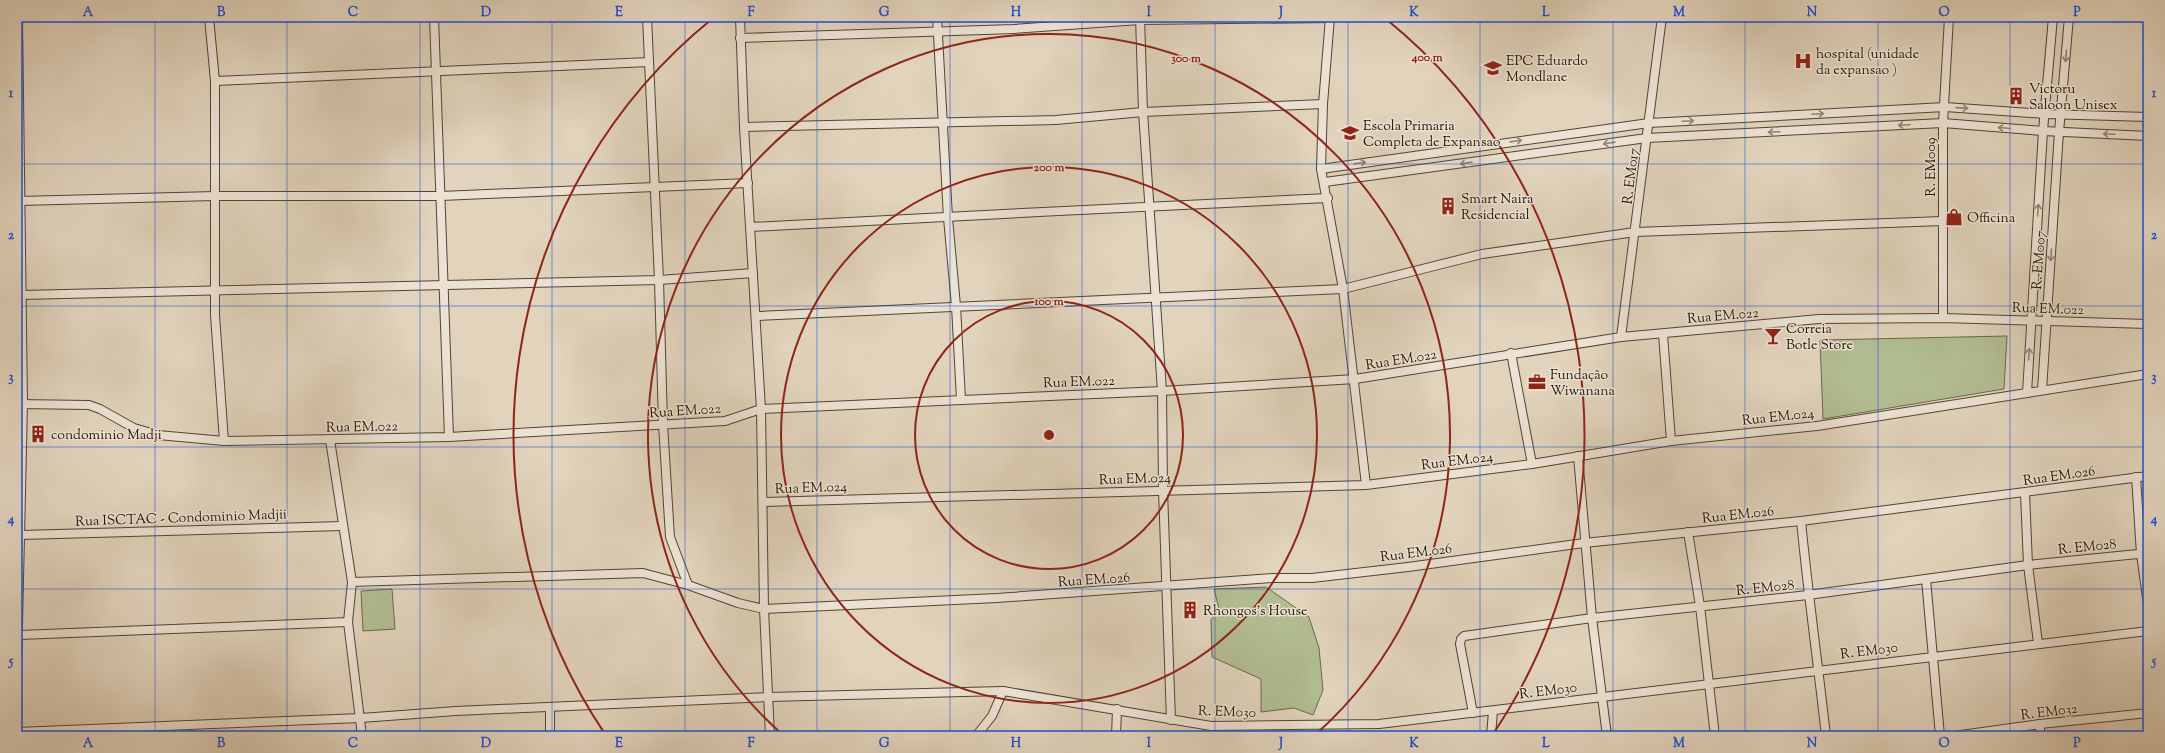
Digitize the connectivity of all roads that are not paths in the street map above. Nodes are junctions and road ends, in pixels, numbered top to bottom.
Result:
1 (18, 17) edge
2 (209, 17) edge
3 (434, 17) edge
4 (647, 17) edge
5 (740, 17) edge
6 (937, 17) edge
7 (1330, 17) edge
8 (1711, 17) edge
9 (1948, 17) edge
10 (2052, 17) edge
11 (2069, 17) edge
12 (1140, 18) edge
13 (1662, 18) edge
14 (938, 32) junction
15 (740, 38) junction
16 (18, 55) edge
17 (648, 62) junction
18 (436, 72) junction
19 (215, 81) junction
20 (1323, 104) junction
21 (1945, 107) junction
22 (1143, 112) junction
23 (2044, 114) junction
24 (2062, 114) junction
25 (2148, 117) edge
26 (1649, 123) junction
27 (1943, 123) junction
28 (944, 124) junction
29 (744, 127) junction
30 (2043, 131) junction
31 (2059, 132) junction
32 (2148, 136) edge
33 (1648, 138) junction
34 (19, 168) edge
35 (1321, 169) junction
36 (1325, 182) junction
37 (748, 183) junction
38 (654, 186) junction
39 (215, 196) junction
40 (441, 196) junction
41 (1328, 198) junction
42 (19, 201) junction
43 (1150, 205) junction
44 (948, 218) junction
45 (1943, 221) junction
46 (750, 227) junction
47 (1635, 232) junction
48 (753, 273) junction
49 (659, 280) junction
50 (445, 285) junction
51 (1343, 289) junction
52 (215, 292) junction
53 (21, 295) junction
54 (1156, 297) junction
55 (956, 306) junction
56 (19, 309) edge
57 (756, 316) junction
58 (1943, 318) junction
59 (2031, 321) junction
60 (2047, 322) junction
61 (2148, 324) edge
62 (1664, 334) junction
63 (1621, 337) junction
64 (1511, 353) junction
65 (2148, 374) edge
66 (1355, 379) junction
67 (2042, 390) junction
68 (1162, 391) junction
69 (2026, 393) junction
70 (961, 399) junction
71 (20, 404) edge
72 (761, 409) junction
73 (663, 424) junction
74 (449, 437) junction
75 (330, 440) junction
76 (224, 441) junction
77 (1671, 441) junction
78 (1578, 456) junction
79 (1532, 464) junction
80 (2148, 476) edge
81 (2136, 478) junction
82 (1366, 485) junction
83 (1163, 490) junction
84 (2025, 493) junction
85 (764, 502) junction
86 (19, 504) edge
87 (1801, 521) junction
88 (342, 526) junction
89 (1688, 532) junction
90 (21, 535) junction
91 (1584, 543) junction
92 (2144, 553) edge
93 (2028, 565) junction
94 (1926, 579) junction
95 (352, 582) junction
96 (688, 585) junction
97 (1166, 587) junction
98 (1808, 595) junction
99 (18, 598) edge
100 (2148, 605) edge
101 (1700, 606) junction
102 (764, 609) junction
103 (1592, 618) junction
104 (348, 622) junction
105 (2148, 630) edge
106 (19, 635) junction
107 (2038, 643) junction
108 (1933, 655) junction
109 (17, 668) edge
110 (1819, 670) junction
111 (1709, 682) junction
112 (1003, 691) junction
113 (1602, 696) junction
114 (769, 697) junction
115 (550, 708) junction
116 (1117, 710) junction
117 (1493, 710) junction
118 (1473, 713) junction
119 (2148, 713) edge
120 (361, 718) junction
121 (1171, 720) junction
122 (2040, 724) junction
123 (17, 732) edge
124 (362, 736) edge
125 (550, 736) edge
126 (770, 736) edge
127 (976, 736) edge
128 (1116, 736) edge
129 (1491, 736) edge
130 (1607, 736) edge
131 (1715, 736) edge
132 (1826, 736) edge
133 (1940, 736) edge
134 (1954, 736) edge
135 (2040, 736) edge

1 - 16 street
2 - 19 street
3 - 18 street
4 - 17 street
5 - 15 street
6 - 14 street
7 - 12 street
7 - 20 street
8 - 13 street
9 - 21 street, R. EM009
10 - 23 street, R. EM007
11 -> 24 street, R. EM007
12 - 14 street
12 - 22 street
13 - 26 street, R. EM017
14 - 15 street
14 - 28 street
15 - 29 street
16 - 34 street
17 - 18 street
17 - 38 street
18 - 19 street
18 - 40 street
19 - 39 street
20 - 22 street
20 - 35 street
21 -> 23 street
26 -> 21 street
21 - 27 street, R. EM009
22 - 28 street
22 - 43 street
23 - 24 street
23 - 30 street, R. EM007
24 - 25 street
24 - 31 street, R. EM007
26 - 33 street, R. EM017
35 -> 26 street
30 -> 27 street
27 -> 33 street
27 - 45 street, R. EM009
28 - 29 street
28 - 44 street
29 - 37 street
30 - 31 street
59 -> 30 street, R. EM007
32 -> 31 street
31 -> 60 street, R. EM007
33 -> 36 street
33 - 47 street, R. EM017
34 - 42 street
35 - 36 street
36 - 41 street
37 - 38 street
37 - 46 street
38 - 40 street
38 - 49 street
39 - 40 street
39 - 42 street
39 - 52 street
40 - 50 street
41 - 43 street
41 - 51 street
42 - 53 street
43 - 44 street
43 - 54 street
44 - 46 street
44 - 55 street
45 - 47 street
45 - 58 street, R. EM009
46 - 48 street
47 - 51 street
47 - 63 street, R. EM017
48 - 49 street
48 - 57 street
49 - 50 street
49 - 73 street
50 - 52 street
50 - 74 street
51 - 54 street
51 - 66 street
52 - 53 street
52 - 76 street
53 - 56 street
54 - 55 street
54 - 68 street
55 - 57 street
55 - 70 street
56 - 71 street
57 - 72 street
58 - 59 street, Rua EM.022
58 - 62 street, Rua EM.022
59 - 60 street, Rua EM.022
69 -> 59 street, R. EM007
60 - 61 street, Rua EM.022
60 - 67 street, R. EM007
62 - 63 street, Rua EM.022
62 - 77 street
63 - 64 street, Rua EM.022
64 - 66 street, Rua EM.022
64 - 79 street
65 - 67 street, Rua EM.024
66 - 68 street, Rua EM.022
66 - 82 street
67 - 69 street, Rua EM.024
68 - 70 street, Rua EM.022
68 - 83 street
69 - 77 street, Rua EM.024
70 - 72 street, Rua EM.022
71 - 76 street, Rua EM.022
71 - 86 street
72 - 73 street, Rua EM.022
72 - 85 street
73 - 74 street, Rua EM.022
73 - 96 street
74 - 75 street, Rua EM.022
75 - 76 street, Rua EM.022
75 - 88 street
77 - 78 street, Rua EM.024
78 - 79 street, Rua EM.024
78 - 91 street
79 - 82 street, Rua EM.024
80 - 81 street, Rua EM.026
81 - 84 street, Rua EM.026
81 - 92 street
82 - 83 street, Rua EM.024
83 - 85 street, Rua EM.024
83 - 97 street
84 - 87 street, Rua EM.026
84 - 93 street
85 - 102 street
86 - 90 street
87 - 89 street, Rua EM.026
87 - 98 street
88 - 90 street, Rua ISCTAC - Condominio Madjii
88 - 95 street
89 - 91 street, Rua EM.026
89 - 101 street
90 - 99 street
91 - 97 street, Rua EM.026
91 - 103 street
92 - 93 street, R. EM028
92 - 100 street
93 - 94 street, R. EM028
93 - 107 street
94 - 98 street, R. EM028
94 - 108 street
95 - 96 street, Rua EM.026
95 - 104 street
96 - 102 street, Rua EM.026
97 - 102 street, Rua EM.026
97 - 121 street
98 - 101 street, R. EM028
98 - 110 street
99 - 106 street
101 - 103 street, R. EM028
101 - 111 street
102 - 114 street
103 - 113 street
103 - 118 street, R. EM028
104 - 106 street
104 - 120 street
105 - 107 street, R. EM030
106 - 109 street
107 - 108 street, R. EM030
108 - 110 street, R. EM030
108 - 133 street
110 - 111 street, R. EM030
110 - 132 street
111 - 113 street, R. EM030
111 - 131 street
112 - 114 street, R. EM030
112 - 116 street, R. EM030
112 - 127 street
113 - 117 street, R. EM030
113 - 130 street
114 - 115 street, R. EM030
114 - 126 street
115 - 120 street, R. EM030
115 - 125 street
116 - 121 street, R. EM030
116 - 128 street
117 - 118 street, R. EM030
117 - 129 street
118 - 121 street, R. EM030
119 - 122 street, R. EM032
120 - 123 street, R. EM030
120 - 124 street
122 - 134 street, R. EM032
122 - 135 street

